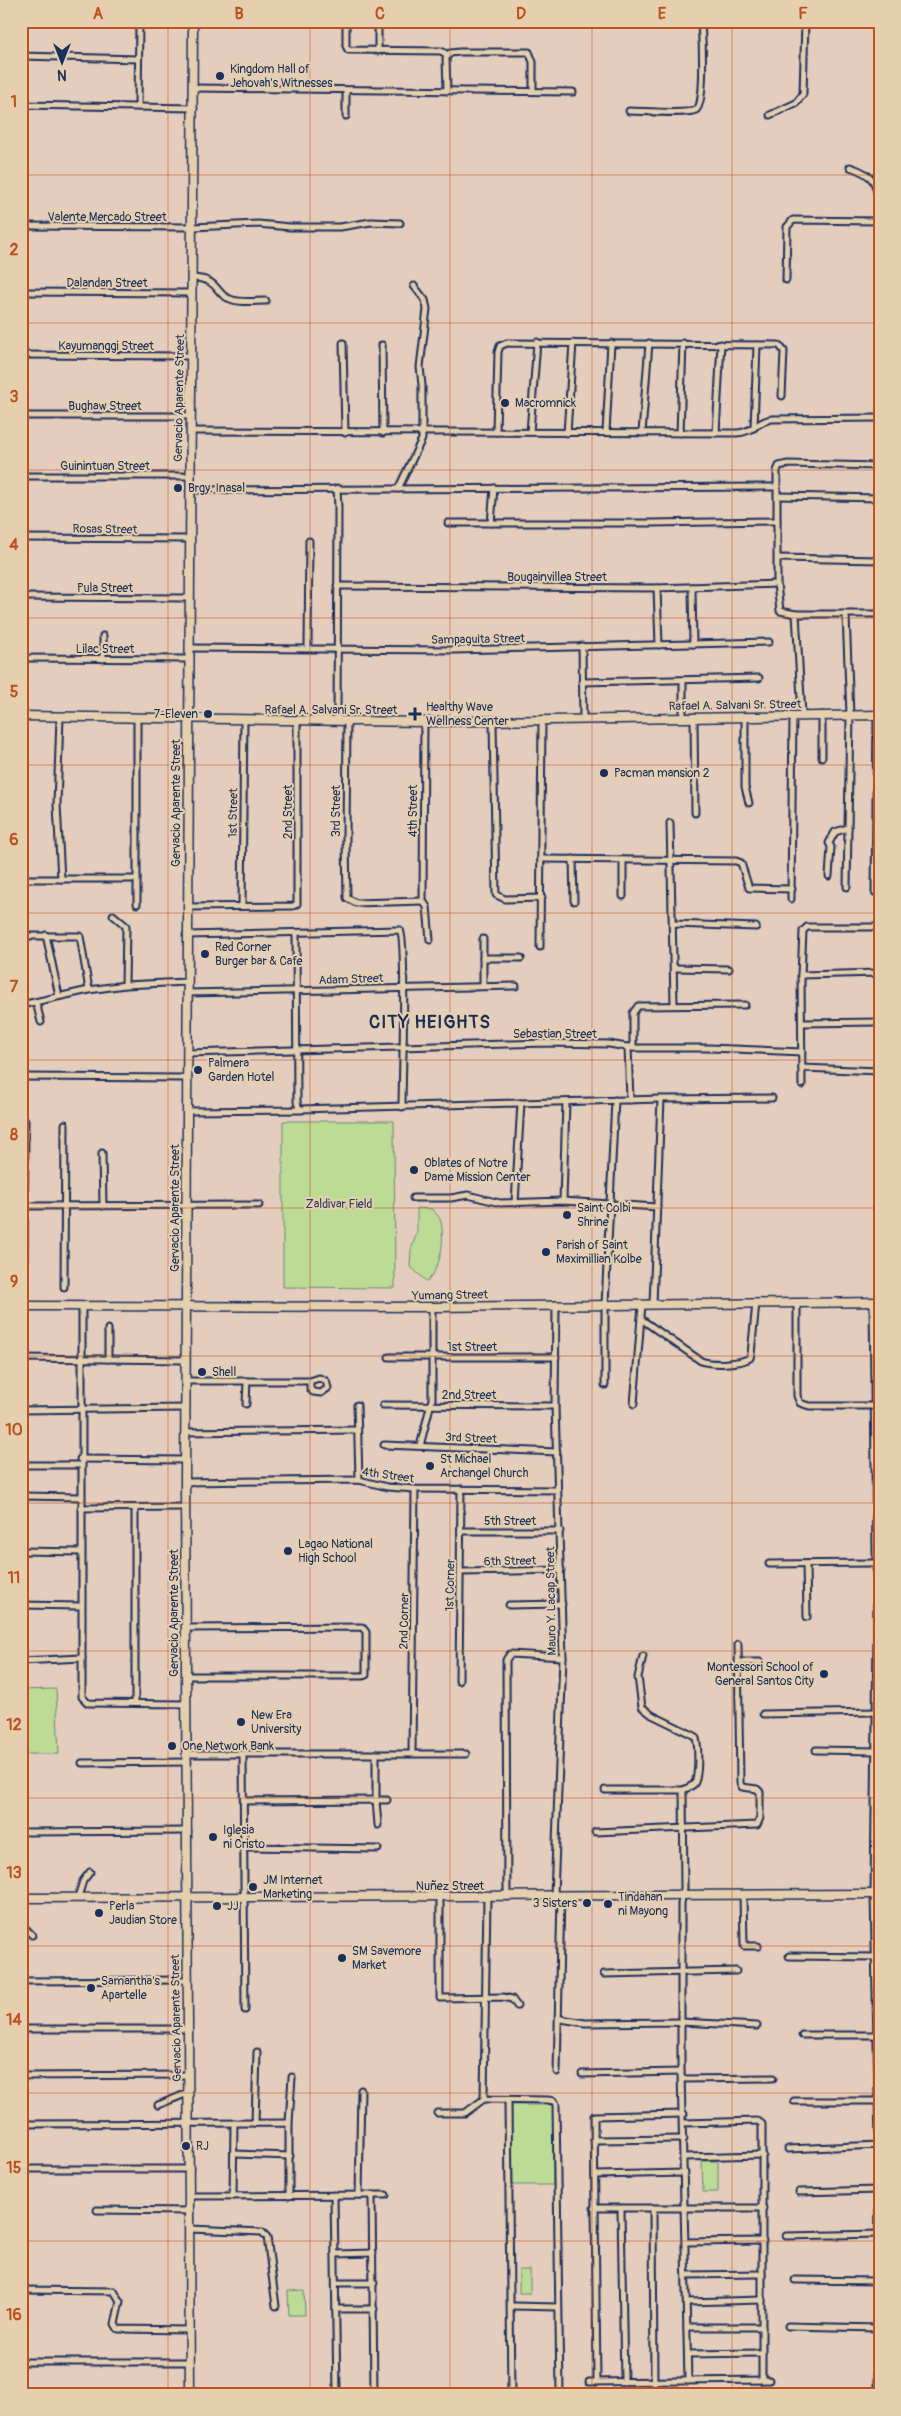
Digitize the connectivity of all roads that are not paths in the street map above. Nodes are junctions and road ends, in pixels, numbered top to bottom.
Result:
1 (139, 21) edge
2 (193, 21) edge
3 (346, 21) edge
4 (378, 21) edge
5 (701, 21) edge
6 (805, 21) edge
7 (378, 51) junction
8 (448, 54) junction
9 (21, 56) edge
10 (138, 59) junction
11 (193, 88) junction
12 (346, 91) junction
13 (447, 91) junction
14 (533, 91) junction
15 (573, 92) dead end
16 (21, 105) edge
17 (138, 106) junction
18 (194, 108) junction
19 (629, 111) dead end
20 (770, 115) dead end
21 (346, 116) dead end
22 (850, 167) dead end
23 (880, 211) edge
24 (880, 221) edge
25 (400, 223) dead end
26 (21, 226) edge
27 (192, 227) junction
28 (192, 278) junction
29 (786, 280) dead end
30 (414, 286) dead end
31 (21, 292) edge
32 (192, 293) junction
33 (266, 300) dead end
34 (537, 342) junction
35 (573, 342) junction
36 (344, 343) dead end
37 (611, 343) junction
38 (649, 343) junction
39 (683, 343) junction
40 (721, 344) junction
41 (382, 345) dead end
42 (757, 345) junction
43 (21, 355) edge
44 (191, 356) junction
45 (782, 396) dead end
46 (21, 416) edge
47 (190, 416) junction
48 (880, 418) edge
49 (754, 429) junction
50 (190, 431) junction
51 (423, 432) junction
52 (496, 432) junction
53 (530, 432) junction
54 (606, 432) junction
55 (345, 433) junction
56 (383, 433) junction
57 (567, 433) junction
58 (642, 433) junction
59 (680, 433) junction
60 (716, 433) junction
61 (880, 466) edge
62 (21, 476) edge
63 (189, 476) junction
64 (777, 487) junction
65 (336, 488) junction
66 (398, 488) junction
67 (494, 488) junction
68 (189, 490) junction
69 (778, 496) junction
70 (880, 498) edge
71 (777, 521) junction
72 (448, 523) dead end
73 (491, 523) junction
74 (21, 538) edge
75 (189, 540) junction
76 (309, 542) dead end
77 (778, 558) junction
78 (880, 560) edge
79 (777, 584) junction
80 (337, 586) junction
81 (692, 587) junction
82 (656, 588) junction
83 (21, 597) edge
84 (188, 598) junction
85 (796, 614) junction
86 (880, 614) edge
87 (846, 615) junction
88 (103, 636) dead end
89 (769, 642) dead end
90 (693, 644) junction
91 (658, 645) junction
92 (582, 646) junction
93 (188, 648) junction
94 (308, 648) junction
95 (337, 649) junction
96 (21, 658) edge
97 (103, 659) junction
98 (188, 659) junction
99 (759, 678) dead end
100 (683, 680) junction
101 (582, 682) junction
102 (797, 715) junction
103 (822, 715) junction
104 (850, 715) junction
105 (878, 715) edge
106 (21, 716) edge
107 (745, 716) junction
108 (60, 717) junction
109 (683, 717) junction
110 (694, 717) junction
111 (136, 719) junction
112 (583, 719) junction
113 (188, 720) junction
114 (244, 720) junction
115 (542, 720) junction
116 (297, 721) junction
117 (337, 721) junction
118 (347, 721) junction
119 (493, 721) junction
120 (424, 722) junction
121 (822, 757) dead end
122 (749, 804) dead end
123 (695, 813) dead end
124 (670, 823) dead end
125 (848, 828) junction
126 (542, 859) junction
127 (573, 860) junction
128 (623, 860) junction
129 (672, 860) junction
130 (829, 876) dead end
131 (21, 879) edge
132 (61, 879) junction
133 (137, 879) junction
134 (847, 887) dead end
135 (792, 889) junction
136 (875, 892) dead end
137 (623, 896) dead end
138 (542, 898) junction
139 (791, 899) dead end
140 (423, 901) junction
141 (574, 901) dead end
142 (137, 904) dead end
143 (242, 906) junction
144 (186, 907) junction
145 (113, 915) dead end
146 (674, 924) junction
147 (756, 927) dead end
148 (880, 927) edge
149 (46, 934) junction
150 (296, 934) junction
151 (186, 935) junction
152 (21, 936) edge
153 (483, 939) dead end
154 (430, 940) dead end
155 (540, 947) dead end
156 (484, 958) junction
157 (521, 958) dead end
158 (674, 968) junction
159 (729, 970) dead end
160 (880, 973) edge
161 (801, 975) junction
162 (186, 982) junction
163 (125, 985) junction
164 (483, 986) junction
165 (516, 986) dead end
166 (402, 988) junction
167 (90, 990) junction
168 (296, 991) junction
169 (187, 993) junction
170 (59, 996) junction
171 (36, 1002) junction
172 (674, 1004) junction
173 (21, 1005) edge
174 (746, 1005) dead end
175 (41, 1022) dead end
176 (880, 1022) edge
177 (802, 1023) junction
178 (402, 1047) junction
179 (631, 1048) junction
180 (296, 1049) junction
181 (802, 1052) junction
182 (187, 1053) junction
183 (802, 1068) junction
184 (880, 1071) edge
185 (21, 1077) edge
186 (187, 1078) junction
187 (802, 1085) dead end
188 (772, 1098) dead end
189 (662, 1099) junction
190 (615, 1100) junction
191 (630, 1100) junction
192 (566, 1102) junction
193 (521, 1103) junction
194 (402, 1107) junction
195 (302, 1110) junction
196 (187, 1111) junction
197 (25, 1121) dead end
198 (65, 1124) dead end
199 (102, 1153) dead end
200 (413, 1198) dead end
201 (563, 1201) junction
202 (515, 1203) junction
203 (187, 1204) junction
204 (259, 1205) dead end
205 (610, 1205) junction
206 (23, 1206) edge
207 (64, 1206) junction
208 (103, 1206) junction
209 (657, 1207) junction
210 (24, 1287) dead end
211 (64, 1287) dead end
212 (876, 1302) edge
213 (756, 1303) junction
214 (796, 1303) junction
215 (186, 1305) junction
216 (556, 1305) junction
217 (606, 1305) junction
218 (642, 1305) junction
219 (653, 1305) junction
220 (21, 1306) edge
221 (82, 1306) junction
222 (432, 1307) junction
223 (641, 1319) junction
224 (108, 1330) dead end
225 (389, 1357) dead end
226 (432, 1357) junction
227 (556, 1357) junction
228 (21, 1358) edge
229 (81, 1359) junction
230 (108, 1359) junction
231 (185, 1360) junction
232 (186, 1381) junction
233 (246, 1381) junction
234 (310, 1381) dead end
235 (605, 1385) dead end
236 (246, 1404) dead end
237 (634, 1404) dead end
238 (357, 1405) dead end
239 (383, 1405) dead end
240 (431, 1405) junction
241 (555, 1406) junction
242 (873, 1406) junction
243 (185, 1408) junction
244 (21, 1410) edge
245 (81, 1410) junction
246 (358, 1430) junction
247 (185, 1432) junction
248 (384, 1445) dead end
249 (420, 1446) junction
250 (557, 1452) junction
251 (185, 1460) junction
252 (80, 1462) junction
253 (21, 1465) edge
254 (359, 1480) junction
255 (185, 1482) junction
256 (415, 1489) junction
257 (461, 1489) junction
258 (558, 1490) junction
259 (21, 1496) edge
260 (81, 1497) junction
261 (185, 1507) junction
262 (81, 1508) junction
263 (135, 1509) junction
264 (461, 1531) junction
265 (560, 1531) junction
266 (21, 1551) edge
267 (81, 1552) junction
268 (769, 1564) dead end
269 (806, 1564) junction
270 (876, 1567) edge
271 (561, 1570) junction
272 (461, 1572) junction
273 (562, 1604) junction
274 (509, 1605) dead end
275 (21, 1606) edge
276 (80, 1606) junction
277 (807, 1617) dead end
278 (186, 1628) junction
279 (878, 1632) edge
280 (738, 1644) dead end
281 (643, 1656) dead end
282 (563, 1657) junction
283 (82, 1658) junction
284 (21, 1661) edge
285 (738, 1662) junction
286 (760, 1662) dead end
287 (186, 1676) junction
288 (459, 1681) dead end
289 (135, 1703) junction
290 (186, 1704) junction
291 (876, 1712) junction
292 (763, 1714) dead end
293 (878, 1748) edge
294 (816, 1750) dead end
295 (412, 1753) junction
296 (244, 1754) junction
297 (376, 1754) junction
298 (466, 1754) dead end
299 (188, 1758) junction
300 (82, 1763) dead end
301 (605, 1790) dead end
302 (684, 1790) junction
303 (376, 1800) junction
304 (387, 1800) dead end
305 (244, 1801) junction
306 (378, 1825) dead end
307 (684, 1827) junction
308 (188, 1831) junction
309 (21, 1832) edge
310 (595, 1832) dead end
311 (244, 1848) junction
312 (378, 1848) dead end
313 (90, 1872) dead end
314 (743, 1894) junction
315 (877, 1894) edge
316 (558, 1896) junction
317 (682, 1896) junction
318 (78, 1897) junction
319 (440, 1897) junction
320 (487, 1897) junction
321 (507, 1897) junction
322 (22, 1898) edge
323 (186, 1898) junction
324 (244, 1898) junction
325 (21, 1908) edge
326 (21, 1924) edge
327 (32, 1935) dead end
328 (758, 1946) dead end
329 (788, 1956) dead end
330 (875, 1957) junction
331 (681, 1971) junction
332 (736, 1971) dead end
333 (604, 1974) dead end
334 (187, 1980) junction
335 (21, 1981) edge
336 (484, 1997) junction
337 (517, 2006) dead end
338 (878, 2009) edge
339 (245, 2010) dead end
340 (561, 2019) dead end
341 (682, 2022) junction
342 (757, 2026) dead end
343 (21, 2029) edge
344 (187, 2029) junction
345 (802, 2035) dead end
346 (877, 2035) junction
347 (257, 2052) dead end
348 (879, 2053) edge
349 (557, 2072) dead end
350 (682, 2072) junction
351 (582, 2074) dead end
352 (188, 2075) junction
353 (21, 2076) edge
354 (292, 2076) dead end
355 (773, 2078) dead end
356 (682, 2079) junction
357 (361, 2090) dead end
358 (188, 2093) junction
359 (484, 2099) junction
360 (508, 2101) junction
361 (794, 2101) dead end
362 (879, 2101) edge
363 (158, 2105) dead end
364 (437, 2113) dead end
365 (684, 2114) junction
366 (255, 2123) junction
367 (289, 2123) junction
368 (684, 2123) junction
369 (21, 2124) edge
370 (189, 2124) junction
371 (234, 2124) junction
372 (684, 2139) junction
373 (594, 2140) junction
374 (879, 2145) edge
375 (788, 2149) dead end
376 (234, 2154) junction
377 (763, 2155) junction
378 (290, 2156) junction
379 (685, 2157) junction
380 (190, 2169) junction
381 (21, 2170) edge
382 (685, 2173) junction
383 (595, 2175) junction
384 (879, 2190) edge
385 (799, 2192) dead end
386 (359, 2195) junction
387 (372, 2195) junction
388 (386, 2195) dead end
389 (190, 2196) junction
390 (233, 2196) junction
391 (289, 2196) junction
392 (334, 2196) junction
393 (594, 2208) junction
394 (653, 2208) junction
395 (685, 2208) junction
396 (762, 2208) junction
397 (621, 2209) junction
398 (97, 2210) dead end
399 (190, 2211) junction
400 (190, 2228) junction
401 (879, 2234) edge
402 (786, 2236) dead end
403 (686, 2242) junction
404 (762, 2242) junction
405 (373, 2252) junction
406 (335, 2254) junction
407 (762, 2274) junction
408 (686, 2275) junction
409 (795, 2280) dead end
410 (879, 2281) edge
411 (336, 2283) junction
412 (374, 2283) junction
413 (21, 2290) edge
414 (762, 2300) junction
415 (687, 2302) junction
416 (276, 2306) dead end
417 (512, 2306) junction
418 (558, 2307) junction
419 (336, 2309) junction
420 (374, 2309) junction
421 (788, 2326) dead end
422 (687, 2327) junction
423 (762, 2327) junction
424 (879, 2328) edge
425 (190, 2330) junction
426 (762, 2353) junction
427 (688, 2354) junction
428 (21, 2362) edge
429 (190, 2362) junction
430 (879, 2372) edge
431 (762, 2380) junction
432 (769, 2380) dead end
433 (688, 2381) junction
434 (589, 2382) dead end
435 (597, 2382) junction
436 (624, 2382) junction
437 (654, 2382) junction
438 (190, 2395) edge
439 (337, 2395) edge
440 (374, 2395) edge
441 (511, 2395) edge
442 (560, 2395) edge
443 (878, 2395) edge

1 - 10 street
2 - 11 main road, Gervacio Aparente Street
3 - 7 street
4 - 7 street
5 - 19 street
6 - 20 street
7 - 8 street
8 - 13 street
8 - 14 street
9 - 10 street
10 - 17 street
11 - 12 street
11 - 18 main road, Gervacio Aparente Street
12 - 13 street
12 - 21 street
13 - 14 street
14 - 15 street
16 - 17 street
17 - 18 street
18 - 27 main road, Gervacio Aparente Street
22 - 23 street
24 - 29 street
25 - 27 street, Valente Mercado Street
26 - 27 street, Valente Mercado Street
27 - 28 main road, Gervacio Aparente Street
28 - 32 main road, Gervacio Aparente Street
28 - 33 street
30 - 51 street
31 - 32 street, Dalandan Street
32 - 44 main road, Gervacio Aparente Street
34 - 35 street
34 - 52 street
34 - 53 street
35 - 37 street
35 - 57 street
36 - 55 street
37 - 38 street
37 - 54 street
38 - 39 street
38 - 58 street
39 - 40 street
39 - 59 street
40 - 42 street
40 - 60 street
41 - 56 street
42 - 45 street
42 - 49 street
43 - 44 street, Kayumanggi Street
44 - 47 main road, Gervacio Aparente Street
46 - 47 street, Bughaw Street
47 - 50 main road, Gervacio Aparente Street
48 - 49 street
49 - 60 street
50 - 55 street
50 - 63 main road, Gervacio Aparente Street
51 - 52 street
51 - 56 street
51 - 66 street
52 - 53 street
53 - 57 street
54 - 57 street
54 - 58 street
55 - 56 street
58 - 59 street
59 - 60 street
61 - 64 street
62 - 63 street, Guinintuan Street
63 - 68 main road, Gervacio Aparente Street
64 - 67 street
64 - 69 street
65 - 66 street
65 - 68 street
65 - 80 street
66 - 67 street
67 - 73 street
68 - 75 main road, Gervacio Aparente Street
69 - 70 street
69 - 71 street
71 - 73 street
71 - 77 street
72 - 73 street
74 - 75 street, Rosas Street
75 - 84 main road, Gervacio Aparente Street
76 - 94 street
77 - 78 street
77 - 79 street
79 - 81 street, Bougainvillea Street
79 - 85 street
80 - 82 street, Bougainvillea Street
80 - 95 street
81 - 82 street, Bougainvillea Street
81 - 90 street
82 - 91 street
83 - 84 street, Pula Street
84 - 93 main road, Gervacio Aparente Street
85 - 87 street
85 - 102 street
86 - 87 street
87 - 104 street
88 - 97 street
89 - 90 street, Sampaguita Street
90 - 91 street, Sampaguita Street
91 - 92 street, Sampaguita Street
92 - 95 street, Sampaguita Street
92 - 101 street
93 - 94 street, Sampaguita Street
93 - 98 main road, Gervacio Aparente Street
94 - 95 street, Sampaguita Street
95 - 117 street
96 - 97 street, Lilac Street
97 - 98 street, Lilac Street
98 - 113 main road, Gervacio Aparente Street
99 - 100 street
100 - 101 street
100 - 109 street
101 - 112 street
102 - 103 main road, Rafael A. Salvani Sr. Street
102 - 107 main road, Rafael A. Salvani Sr. Street
102 - 135 street
103 - 104 main road, Rafael A. Salvani Sr. Street
103 - 121 street
104 - 105 main road, Rafael A. Salvani Sr. Street
104 - 125 street
105 - 136 street
106 - 108 main road, Rafael A. Salvani Sr. Street
107 - 110 main road, Rafael A. Salvani Sr. Street
107 - 122 street
108 - 111 main road, Rafael A. Salvani Sr. Street
108 - 132 street
109 - 110 main road, Rafael A. Salvani Sr. Street
109 - 112 main road, Rafael A. Salvani Sr. Street
110 - 123 street
111 - 113 main road, Rafael A. Salvani Sr. Street
111 - 133 street
112 - 115 main road, Rafael A. Salvani Sr. Street
113 - 114 main road, Rafael A. Salvani Sr. Street
113 - 144 main road, Gervacio Aparente Street
114 - 116 main road, Rafael A. Salvani Sr. Street
114 - 143 street, 1st Street
115 - 119 main road, Rafael A. Salvani Sr. Street
115 - 126 street
116 - 117 main road, Rafael A. Salvani Sr. Street
116 - 143 street, 2nd Street
117 - 118 main road, Rafael A. Salvani Sr. Street
118 - 120 main road, Rafael A. Salvani Sr. Street
118 - 140 street, 3rd Street
119 - 120 main road, Rafael A. Salvani Sr. Street
119 - 138 street
120 - 140 street, 4th Street
124 - 129 street
125 - 130 street
125 - 134 street
126 - 127 street
126 - 138 street
127 - 128 street
127 - 141 street
128 - 129 street
128 - 137 street
129 - 135 street
129 - 146 street
131 - 132 street
132 - 133 street
133 - 142 street
135 - 139 street
138 - 155 street
140 - 154 street, 4th Street
143 - 144 street
144 - 151 main road, Gervacio Aparente Street
145 - 163 street
146 - 147 street
146 - 158 street
148 - 161 street
149 - 152 street
149 - 167 street
149 - 170 street
150 - 151 street
150 - 166 street
150 - 168 street
151 - 162 main road, Gervacio Aparente Street
153 - 156 street
156 - 157 street
156 - 164 street
158 - 159 street
158 - 172 street
160 - 161 street
161 - 177 street
162 - 163 street
162 - 169 main road, Gervacio Aparente Street
163 - 167 street
164 - 165 street, Adam Street
164 - 166 street, Adam Street
166 - 168 street, Adam Street
166 - 178 street
167 - 170 street
168 - 169 street, Adam Street
168 - 180 street
169 - 182 main road, Gervacio Aparente Street
170 - 171 street
171 - 173 street
171 - 175 street
172 - 174 street
172 - 179 street
176 - 177 street
177 - 181 street
178 - 179 street, Sebastian Street
178 - 180 street, Sebastian Street
178 - 194 street
179 - 181 street, Sebastian Street
179 - 191 street
180 - 182 street, Sebastian Street
180 - 195 street
181 - 183 street
182 - 186 main road, Gervacio Aparente Street
183 - 184 street
183 - 187 street
185 - 186 street
186 - 196 main road, Gervacio Aparente Street
188 - 189 street
189 - 191 street
189 - 209 street
190 - 191 street
190 - 192 street
190 - 205 street
192 - 193 street
192 - 201 street
193 - 194 street
193 - 202 street
194 - 195 street
195 - 196 street
196 - 203 main road, Gervacio Aparente Street
197 - 206 street
198 - 207 street
199 - 208 street
200 - 202 street
201 - 202 street
201 - 205 street
203 - 204 street
203 - 208 street
203 - 215 main road, Gervacio Aparente Street
205 - 209 street
205 - 217 street
206 - 207 street
206 - 210 street
207 - 208 street
207 - 211 street
209 - 219 street
212 - 214 main road, Yumang Street
212 - 242 street
213 - 214 main road, Yumang Street
213 - 219 main road, Yumang Street
213 - 223 street
214 - 242 street
215 - 221 main road, Yumang Street
215 - 222 main road, Yumang Street
215 - 231 main road, Gervacio Aparente Street
216 - 217 main road, Yumang Street
216 - 222 main road, Yumang Street
216 - 227 street, Mauro Y. Lacap Street
217 - 218 main road, Yumang Street
217 - 235 street
218 - 219 main road, Yumang Street
218 - 223 street
220 - 221 main road, Yumang Street
221 - 229 street
222 - 226 street
223 - 237 street
224 - 230 street
225 - 226 street, 1st Street
226 - 227 street, 1st Street
226 - 240 street
227 - 241 street, Mauro Y. Lacap Street
228 - 229 street
229 - 230 street
229 - 245 street
230 - 231 street
231 - 232 main road, Gervacio Aparente Street
232 - 233 street
232 - 243 main road, Gervacio Aparente Street
233 - 234 street
233 - 236 street
238 - 246 street
239 - 240 street, 2nd Street
240 - 241 street, 2nd Street
240 - 249 street
241 - 250 street, Mauro Y. Lacap Street
242 - 270 street
243 - 245 street
243 - 247 main road, Gervacio Aparente Street
244 - 245 street
245 - 252 street
246 - 247 street
246 - 254 street
247 - 251 main road, Gervacio Aparente Street
248 - 249 street, 3rd Street
249 - 250 street, 3rd Street
250 - 258 street, Mauro Y. Lacap Street
251 - 252 street
251 - 255 main road, Gervacio Aparente Street
252 - 253 street
252 - 260 street
254 - 255 street, 4th Street
254 - 256 street, 4th Street
255 - 261 main road, Gervacio Aparente Street
256 - 257 street, 4th Street
256 - 295 street, 2nd Corner
257 - 258 street, 4th Street
257 - 264 street, 1st Corner
258 - 265 street, Mauro Y. Lacap Street
259 - 260 street
260 - 262 street
261 - 263 street
261 - 278 main road, Gervacio Aparente Street
262 - 263 street
262 - 267 street
263 - 289 street
264 - 265 street, 5th Street
264 - 272 street, 1st Corner
265 - 271 street, Mauro Y. Lacap Street
266 - 267 street
267 - 276 street
268 - 269 street
269 - 270 street
269 - 277 street
270 - 279 street
271 - 272 street, 6th Street
271 - 273 street, Mauro Y. Lacap Street
272 - 288 street, 1st Corner
273 - 274 street
273 - 282 street, Mauro Y. Lacap Street
275 - 276 street
276 - 283 street
278 - 287 main road, Gervacio Aparente Street
278 - 287 street
279 - 291 street
280 - 285 street
281 - 302 street
282 - 316 street, Mauro Y. Lacap Street
282 - 321 street
283 - 284 street
283 - 289 street
285 - 286 street
285 - 307 street
287 - 290 main road, Gervacio Aparente Street
289 - 290 street
290 - 299 main road, Gervacio Aparente Street
291 - 292 street
291 - 293 street
293 - 294 street
293 - 315 street
295 - 297 street
295 - 298 street
296 - 297 street
296 - 299 street
296 - 305 street
297 - 303 street
299 - 300 street
299 - 308 main road, Gervacio Aparente Street
301 - 302 street
302 - 307 street
303 - 304 street
303 - 305 street
303 - 306 street
305 - 311 street
307 - 310 street
307 - 317 street
308 - 309 street
308 - 323 main road, Gervacio Aparente Street
311 - 312 street
311 - 324 street
313 - 318 street
314 - 315 main road, Nuñez Street
314 - 317 main road, Nuñez Street
314 - 328 street
315 - 330 street
316 - 317 main road, Nuñez Street
316 - 321 main road, Nuñez Street
316 - 349 street, Mauro Y. Lacap Street
317 - 331 street
318 - 322 main road, Nuñez Street
318 - 323 main road, Nuñez Street
319 - 320 main road, Nuñez Street
319 - 324 main road, Nuñez Street
319 - 336 street
320 - 321 main road, Nuñez Street
320 - 336 street
322 - 325 street
323 - 324 main road, Nuñez Street
323 - 334 main road, Gervacio Aparente Street
324 - 339 street
326 - 327 street
329 - 330 street
330 - 338 street
331 - 332 street
331 - 333 street
331 - 341 street
334 - 335 street
334 - 344 main road, Gervacio Aparente Street
336 - 337 street
336 - 359 street
338 - 346 street
340 - 341 street
341 - 342 street
341 - 350 street
343 - 344 street
344 - 352 main road, Gervacio Aparente Street
345 - 346 street
346 - 348 street
347 - 366 street
348 - 362 street
350 - 351 street
350 - 356 street
352 - 353 street
352 - 358 main road, Gervacio Aparente Street
354 - 367 street
355 - 356 street
356 - 365 street
357 - 386 street
358 - 363 street
358 - 370 main road, Gervacio Aparente Street
359 - 360 street
359 - 364 street
360 - 417 street
360 - 418 street
361 - 362 street
362 - 374 street
365 - 368 street
365 - 373 street
366 - 367 street
366 - 371 street
367 - 378 street
368 - 372 street
368 - 377 street
369 - 370 street
370 - 371 street
370 - 380 main road, Gervacio Aparente Street
371 - 376 street
372 - 373 street
372 - 379 street
373 - 383 street
374 - 375 street
374 - 384 street
376 - 378 street
376 - 390 street
377 - 379 street
377 - 396 street
378 - 391 street
379 - 382 street
380 - 381 street
380 - 389 main road, Gervacio Aparente Street
382 - 383 street
382 - 395 street
383 - 393 street
384 - 385 street
384 - 401 street
386 - 387 street
386 - 392 street
387 - 388 street
387 - 405 street
389 - 390 street
389 - 399 main road, Gervacio Aparente Street
390 - 391 street
391 - 392 street
392 - 406 street
393 - 397 street
393 - 435 street
394 - 395 street
394 - 397 street
394 - 437 street
395 - 396 street
395 - 403 street
396 - 404 street
397 - 436 street
398 - 399 street
399 - 400 main road, Gervacio Aparente Street
400 - 416 street
400 - 425 main road, Gervacio Aparente Street
401 - 402 street
401 - 410 street
403 - 404 street
403 - 408 street
404 - 407 street
405 - 406 street
405 - 412 street
406 - 411 street
407 - 408 street
407 - 414 street
408 - 415 street
409 - 410 street
410 - 424 street
411 - 412 street
411 - 419 street
412 - 420 street
413 - 425 street
414 - 415 street
414 - 423 street
415 - 422 street
417 - 418 street
417 - 441 street
418 - 442 street
419 - 420 street
419 - 439 street
420 - 440 street
421 - 424 street
422 - 423 street
422 - 427 street
423 - 426 street
424 - 430 street
425 - 429 main road, Gervacio Aparente Street
426 - 427 street
426 - 431 street
427 - 433 street
428 - 429 street
429 - 438 main road, Gervacio Aparente Street
430 - 443 street
431 - 432 street
431 - 433 street
433 - 437 street
434 - 435 street
435 - 436 street
436 - 437 street

